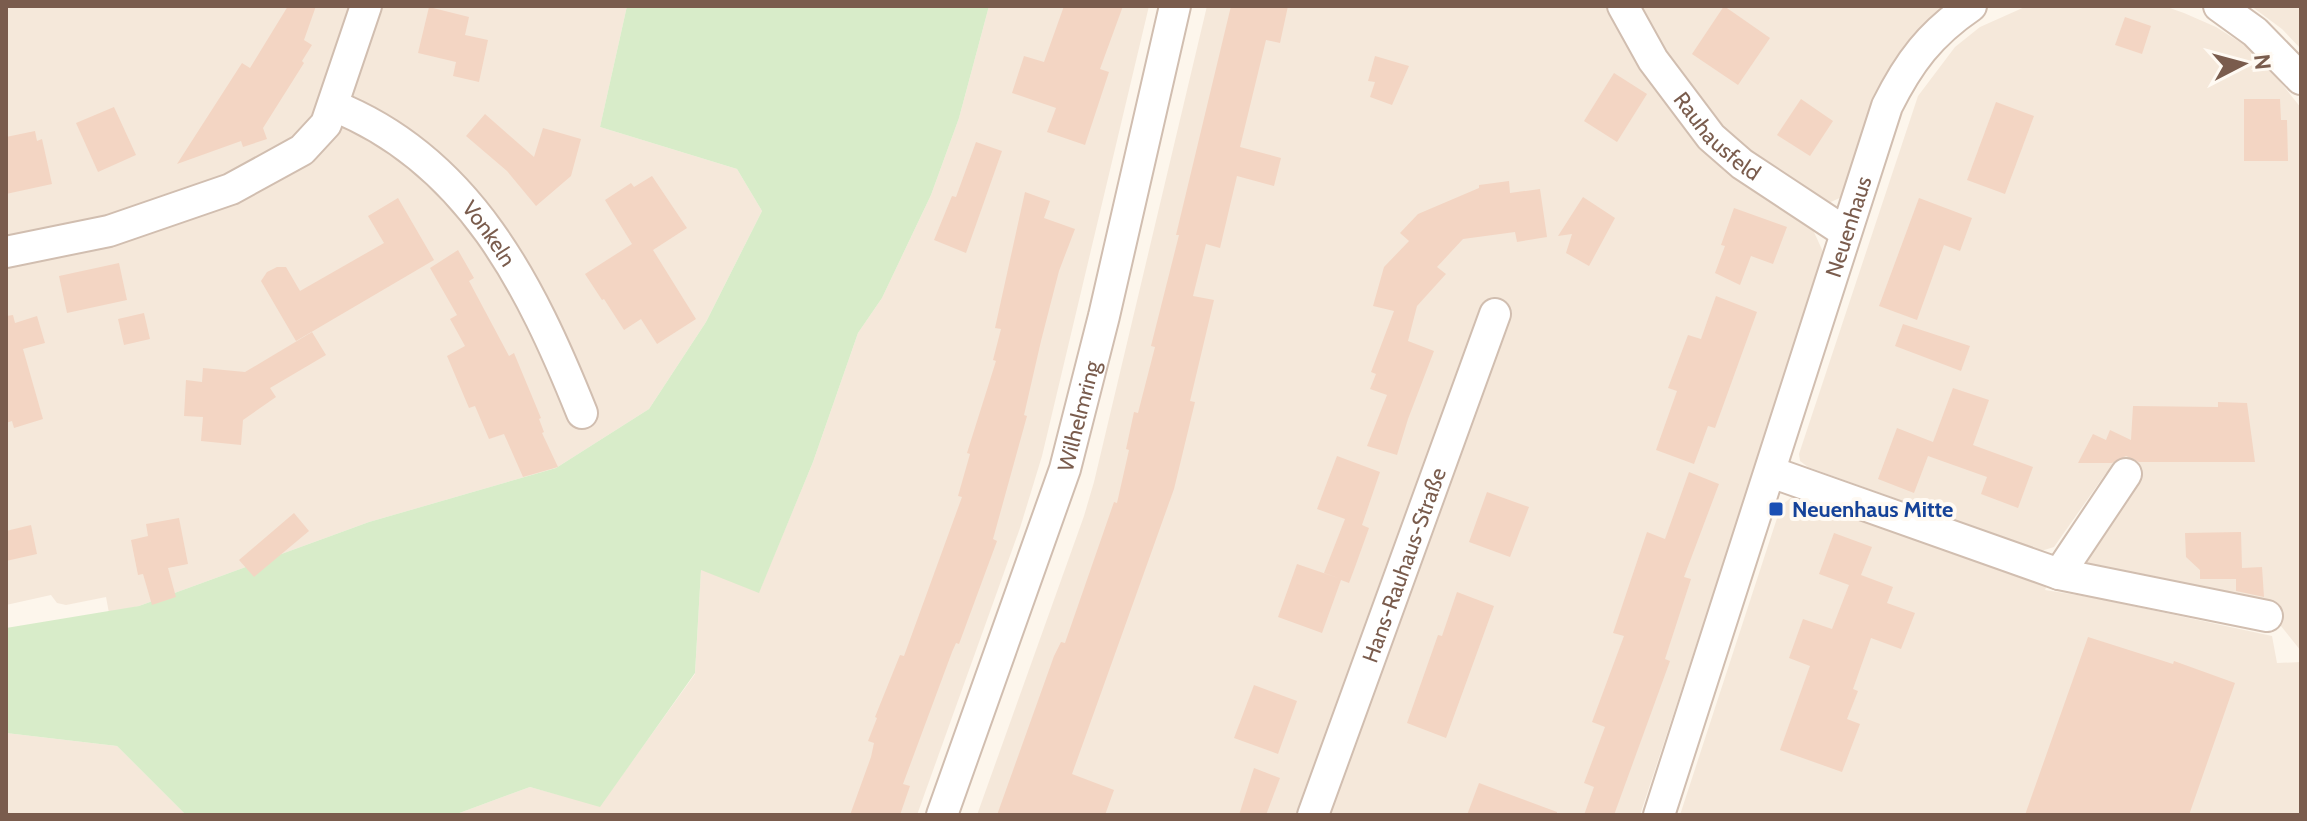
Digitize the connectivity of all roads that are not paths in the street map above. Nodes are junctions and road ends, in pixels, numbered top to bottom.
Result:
1 (366, 6) edge
2 (1175, 6) edge
3 (1623, 6) edge
4 (1971, 6) edge
5 (2219, 6) edge
6 (2301, 79) edge
7 (334, 106) junction
8 (1845, 232) junction
9 (6, 252) edge
10 (1495, 314) dead end
11 (582, 413) dead end
12 (1771, 472) junction
13 (2126, 474) dead end
14 (2059, 574) junction
15 (2267, 616) dead end
16 (942, 815) edge
17 (1313, 815) edge
18 (1659, 815) edge

1 - 7 street
2 - 16 street, Wilhelmring
3 - 8 street, Rauhausfeld
4 - 8 street, Neuenhaus
5 - 6 street
7 - 9 street
7 - 11 street, Vonkeln
8 - 12 street, Neuenhaus
10 - 17 street, Hans-Rauhaus-Straße
12 - 14 street
12 - 18 street, Neuenhaus
13 - 14 street
14 - 15 street

